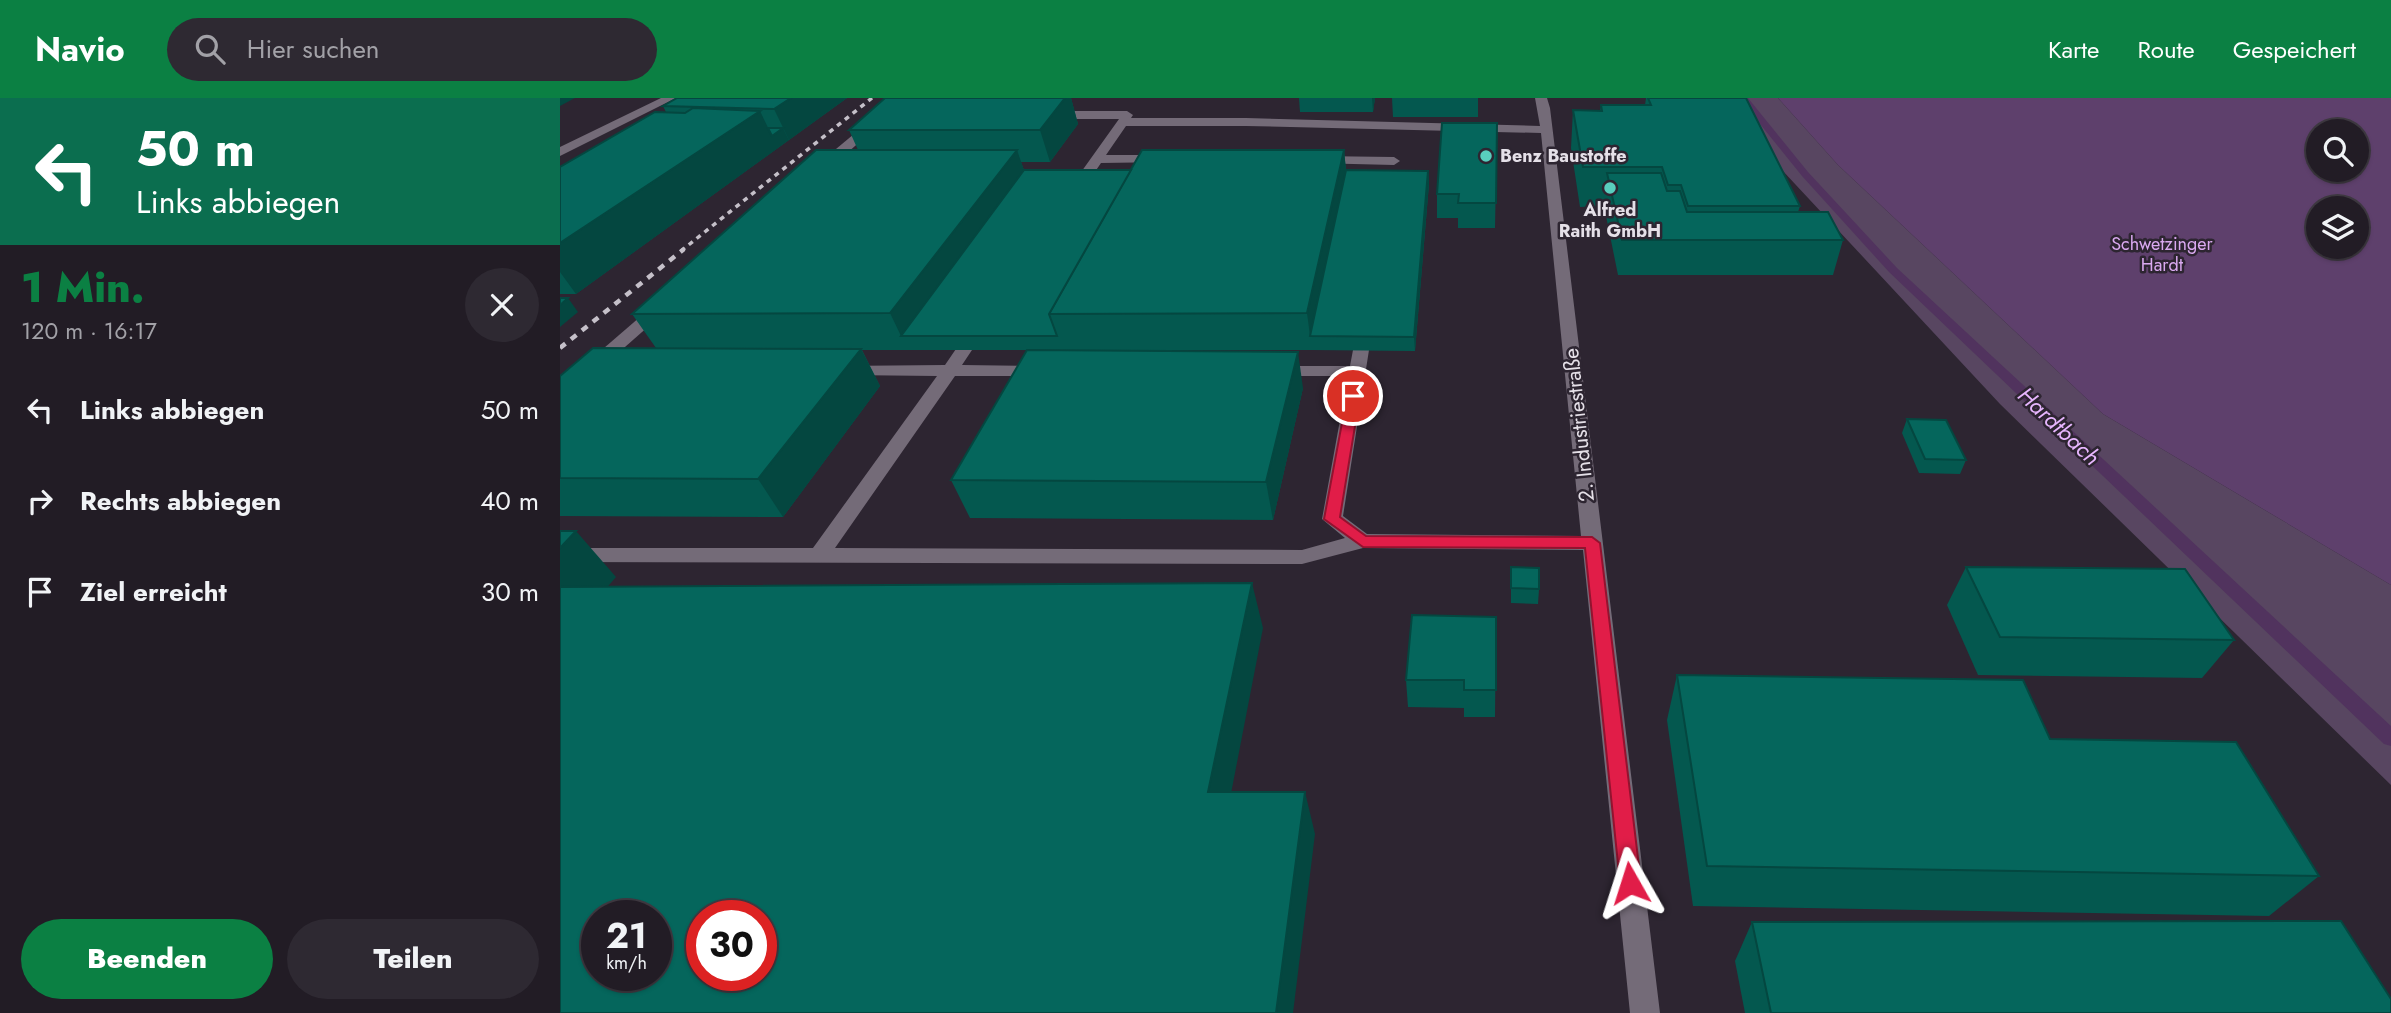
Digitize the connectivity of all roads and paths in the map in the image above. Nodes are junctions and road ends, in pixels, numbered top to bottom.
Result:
1 (670, 98) edge
2 (1542, 103) edge
3 (885, 115) edge
4 (1033, 115) edge
5 (1127, 115) junction
6 (1399, 127) junction
7 (1546, 130) junction
8 (560, 152) edge
9 (1097, 159) junction
10 (1178, 159) edge
11 (1300, 160) edge
12 (844, 173) edge
13 (1080, 176) edge
14 (672, 298) edge
15 (964, 350) edge
16 (1361, 350) edge
17 (590, 369) junction
18 (617, 369) edge
19 (825, 370) edge
20 (949, 370) junction
21 (1058, 371) edge
22 (1249, 371) edge
23 (1357, 372) junction
24 (560, 396) edge
25 (1363, 541) junction
26 (1592, 543) junction
27 (560, 555) edge
28 (819, 556) junction
29 (1645, 1013) edge

1 - 8 street
2 - 7 street, 2. Industriestraße
3 - 12 street
4 - 5 street
5 - 6 street
5 - 9 street
6 - 7 street
6 - 11 street
7 - 26 street, 2. Industriestraße
9 - 10 street
9 - 13 street
14 - 17 street
15 - 20 street
16 - 23 street
17 - 18 street
17 - 24 street
19 - 20 street
20 - 21 street
20 - 28 street
22 - 23 street
23 - 25 street
25 - 26 street
25 - 28 street
26 - 29 street, 2. Industriestraße
27 - 28 street

